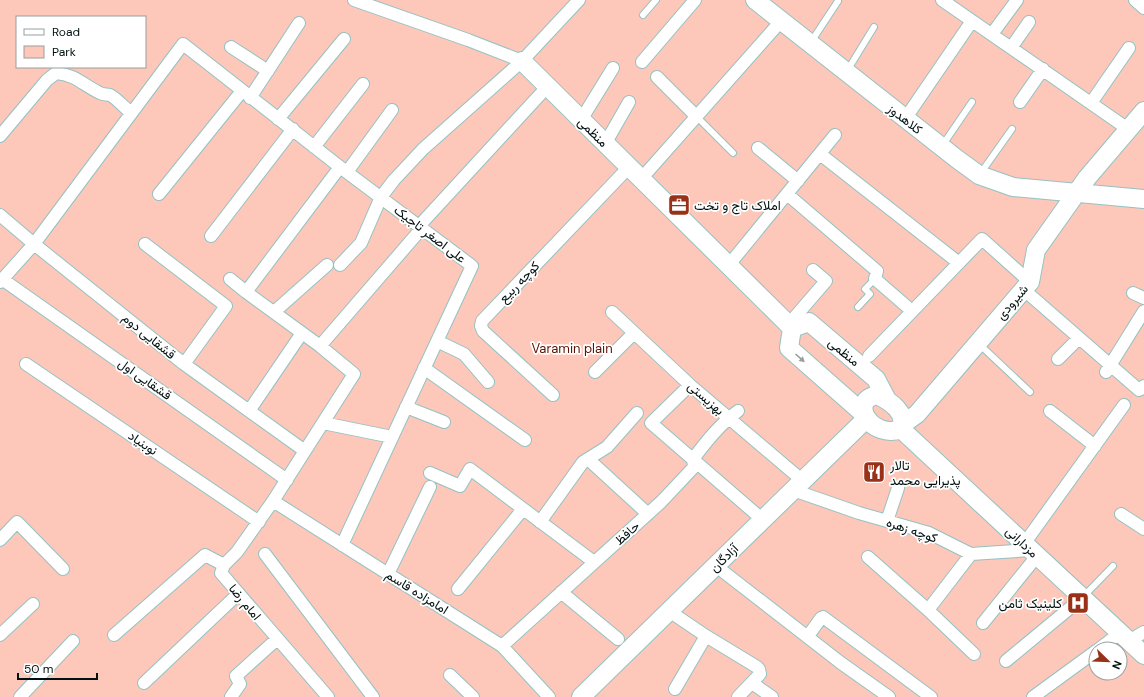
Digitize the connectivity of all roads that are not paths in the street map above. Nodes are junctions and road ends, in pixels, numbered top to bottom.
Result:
1 (354, 0) edge
2 (579, 0) edge
3 (656, 0) edge
4 (695, 0) edge
5 (755, 0) edge
6 (942, 0) edge
7 (1017, 0) edge
8 (1134, 0) edge
9 (838, 1) edge
10 (1144, 8) edge
11 (643, 15) dead end
12 (781, 21) junction
13 (972, 21) junction
14 (1030, 22) dead end
15 (299, 23) dead end
16 (874, 27) dead end
17 (992, 34) junction
18 (344, 39) dead end
19 (810, 44) junction
20 (231, 47) dead end
21 (1011, 48) junction
22 (1129, 48) dead end
23 (522, 61) junction
24 (642, 62) dead end
25 (613, 68) dead end
26 (1043, 69) junction
27 (268, 71) junction
28 (846, 72) junction
29 (657, 77) dead end
30 (363, 84) dead end
31 (547, 87) junction
32 (246, 94) junction
33 (629, 102) dead end
34 (972, 102) dead end
35 (1020, 102) dead end
36 (1092, 103) junction
37 (392, 110) dead end
38 (1144, 111) edge
39 (131, 113) junction
40 (696, 116) junction
41 (278, 119) junction
42 (905, 119) junction
43 (581, 120) junction
44 (293, 129) junction
45 (1012, 129) dead end
46 (1128, 129) junction
47 (835, 135) dead end
48 (0, 136) edge
49 (605, 144) junction
50 (314, 147) junction
51 (941, 147) junction
52 (758, 148) dead end
53 (734, 153) dead end
54 (820, 154) junction
55 (344, 170) junction
56 (635, 173) junction
57 (979, 175) junction
58 (798, 181) junction
59 (1075, 193) junction
60 (159, 194) dead end
61 (787, 194) junction
62 (381, 197) junction
63 (1144, 199) edge
64 (0, 215) edge
65 (421, 227) junction
66 (211, 236) dead end
67 (34, 244) junction
68 (145, 244) dead end
69 (959, 262) junction
70 (327, 265) dead end
71 (340, 265) dead end
72 (728, 266) junction
73 (813, 270) dead end
74 (230, 279) dead end
75 (875, 279) junction
76 (1, 280) edge
77 (1026, 286) junction
78 (246, 292) junction
79 (858, 307) dead end
80 (912, 311) junction
81 (1144, 311) edge
82 (274, 312) junction
83 (612, 312) dead end
84 (790, 326) junction
85 (302, 333) junction
86 (634, 333) junction
87 (1079, 338) junction
88 (437, 341) junction
89 (978, 343) junction
90 (320, 346) junction
91 (869, 356) dead end
92 (1058, 359) dead end
93 (26, 364) dead end
94 (184, 364) junction
95 (424, 368) junction
96 (1108, 369) junction
97 (595, 372) dead end
98 (488, 382) dead end
99 (1144, 386) edge
100 (686, 389) junction
101 (1030, 392) dead end
102 (553, 395) dead end
103 (887, 400) junction
104 (1124, 405) dead end
105 (406, 407) junction
106 (249, 411) junction
107 (1050, 411) dead end
108 (637, 414) dead end
109 (733, 415) junction
110 (865, 417) junction
111 (444, 422) dead end
112 (323, 423) junction
113 (902, 426) junction
114 (392, 437) junction
115 (525, 440) dead end
116 (1095, 446) junction
117 (305, 451) junction
118 (588, 458) junction
119 (693, 459) junction
120 (430, 473) dead end
121 (287, 480) junction
122 (798, 486) junction
123 (430, 487) dead end
124 (898, 488) dead end
125 (273, 501) junction
126 (523, 509) junction
127 (648, 514) junction
128 (1121, 514) dead end
129 (763, 520) junction
130 (887, 521) junction
131 (259, 522) junction
132 (540, 522) junction
133 (1144, 529) edge
134 (0, 540) edge
135 (342, 545) junction
136 (1031, 550) junction
137 (265, 554) dead end
138 (971, 554) junction
139 (868, 557) dead end
140 (594, 562) junction
141 (224, 565) junction
142 (716, 566) junction
143 (1113, 566) dead end
144 (63, 569) dead end
145 (388, 574) junction
146 (458, 589) dead end
147 (561, 592) junction
148 (238, 594) junction
149 (1082, 598) junction
150 (33, 604) dead end
151 (928, 610) junction
152 (669, 611) junction
153 (983, 623) dead end
154 (1144, 632) edge
155 (0, 635) edge
156 (114, 636) dead end
157 (706, 636) junction
158 (808, 636) junction
159 (1125, 637) junction
160 (277, 639) junction
161 (618, 639) dead end
162 (73, 641) dead end
163 (1116, 641) edge
164 (502, 646) junction
165 (974, 654) dead end
166 (1144, 655) edge
167 (1088, 657) edge
168 (1006, 661) dead end
169 (450, 675) dead end
170 (752, 682) junction
171 (144, 683) dead end
172 (674, 689) dead end
173 (20, 697) edge
174 (232, 697) edge
175 (328, 697) edge
176 (373, 697) edge
177 (473, 697) edge
178 (549, 697) edge
179 (581, 697) edge
180 (738, 697) edge
181 (772, 697) edge
182 (889, 697) edge
183 (931, 697) edge
184 (1033, 697) edge

1 - 23 street, منظمی
2 - 23 street
3 - 11 lane
4 - 24 street
5 - 12 main road, کلاهدوز
6 - 13 street
7 - 17 street
8 - 10 street
9 - 19 lane
12 - 19 main road, کلاهدوز
12 - 40 street, کوچه ربیع
13 - 17 street
13 - 42 street
14 - 21 street
15 - 27 street
16 - 28 lane
17 - 21 street
18 - 41 street
19 - 28 main road, کلاهدوز
20 - 27 street
21 - 26 street
22 - 36 street
23 - 31 main road, منظمی
23 - 62 street
25 - 43 street
26 - 35 street
26 - 36 street
27 - 32 street
28 - 42 main road, کلاهدوز
29 - 40 street
30 - 50 street
31 - 43 main road, منظمی
31 - 65 street
32 - 39 street, علی اصغر تاجیک
32 - 41 street, علی اصغر تاجیک
32 - 60 street
33 - 49 street
34 - 51 lane
36 - 46 street
37 - 55 street
38 - 46 main road, شیرودی
39 - 48 street
39 - 67 street
40 - 53 lane
40 - 56 street, کوچه ربیع
41 - 44 street, علی اصغر تاجیک
42 - 51 main road, کلاهدوز
43 - 49 main road, منظمی
44 - 50 street, علی اصغر تاجیک
44 - 66 street
45 - 57 lane
46 - 59 main road, شیرودی
47 - 54 street
49 - 56 main road, منظمی
50 - 55 street, علی اصغر تاجیک
51 - 57 main road, کلاهدوز
52 - 58 street
54 - 58 street
54 - 69 street
55 - 62 street, علی اصغر تاجیک
55 - 78 street
56 - 72 main road, منظمی
56 - 102 street, کوچه ربیع
57 - 59 main road, کلاهدوز
58 - 61 street
59 - 63 main road, کلاهدوز
59 - 77 main road, شیرودی
61 - 72 street
61 - 75 street
62 - 65 street, علی اصغر تاجیک
62 - 71 street
64 - 67 street, قشقایی دوم
65 - 88 street, علی اصغر تاجیک
65 - 90 street
67 - 76 street
67 - 94 street, قشقایی دوم
68 - 94 street
69 - 77 street
69 - 80 street
70 - 82 street
72 - 84 main road, منظمی
73 - 84 street
74 - 78 street
75 - 79 lane
75 - 80 street
76 - 121 street, قشقایی اول
77 - 87 street
77 - 89 main road, شیرودی
78 - 82 street
80 - 91 street
81 - 96 street
82 - 85 street
83 - 86 street, بهزیستی
84 - 103 main road, منظمی
84 -> 110 main road
85 - 90 street
85 - 106 street
86 - 97 street
86 - 100 street, بهزیستی
87 - 92 street
87 - 96 street
88 - 95 street, علی اصغر تاجیک
88 - 98 street
89 - 101 lane
89 - 113 main road, شیرودی
90 - 112 street
93 - 131 street, نوبنیاد
94 - 106 street, قشقایی دوم
95 - 105 street, علی اصغر تاجیک
95 - 115 street
96 - 99 street
100 - 109 street, بهزیستی
100 - 119 street
103 - 110 main road
103 - 113 main road
104 - 116 street
105 - 111 street
105 - 114 street, علی اصغر تاجیک
106 - 117 street, قشقایی دوم
107 - 116 street
108 - 118 street
109 - 119 street, حافظ
109 - 122 street, بهزیستی
110 - 113 main road
110 - 122 main road, آزادگان
112 - 114 street
112 - 117 street
113 - 136 main road, مزدارانی
114 - 135 street, علی اصغر تاجیک
116 - 136 street
117 - 121 street
118 - 127 street
118 - 132 street
119 - 127 street, حافظ
119 - 129 street
120 - 126 street
121 - 125 street
122 - 129 main road, آزادگان
122 - 130 street, کوچه زهره
123 - 145 street
124 - 130 street
125 - 131 street
125 - 135 street, امامزاده قاسم
126 - 132 street
126 - 146 street
127 - 140 street, حافظ
128 - 133 street
129 - 142 main road, آزادگان
130 - 138 street, کوچه زهره
131 - 141 street
132 - 140 street
134 - 144 street
135 - 145 street, امامزاده قاسم
136 - 138 street
136 - 149 main road, مزدارانی
136 - 153 street
137 - 176 street
138 - 151 street
139 - 151 street
140 - 147 street, حافظ
141 - 148 street, امام رضا
141 - 156 street
142 - 152 main road, آزادگان
142 - 158 street
143 - 149 lane
145 - 164 street, امامزاده قاسم
147 - 161 street
147 - 164 street, حافظ
148 - 160 street, امام رضا
148 - 171 street
149 - 159 main road, مزدارانی
149 - 168 street
150 - 155 street
151 - 165 street
152 - 157 street
152 - 179 main road, آزادگان
154 - 159 street
157 - 170 street
157 - 172 street
158 - 182 street
158 - 183 street
159 - 163 street
159 - 166 main road, مزدارانی
160 - 174 street
160 - 175 street, امام رضا
162 - 173 street
164 - 178 street, امامزاده قاسم
167 - 184 street
169 - 177 street
170 - 180 street
170 - 181 street

